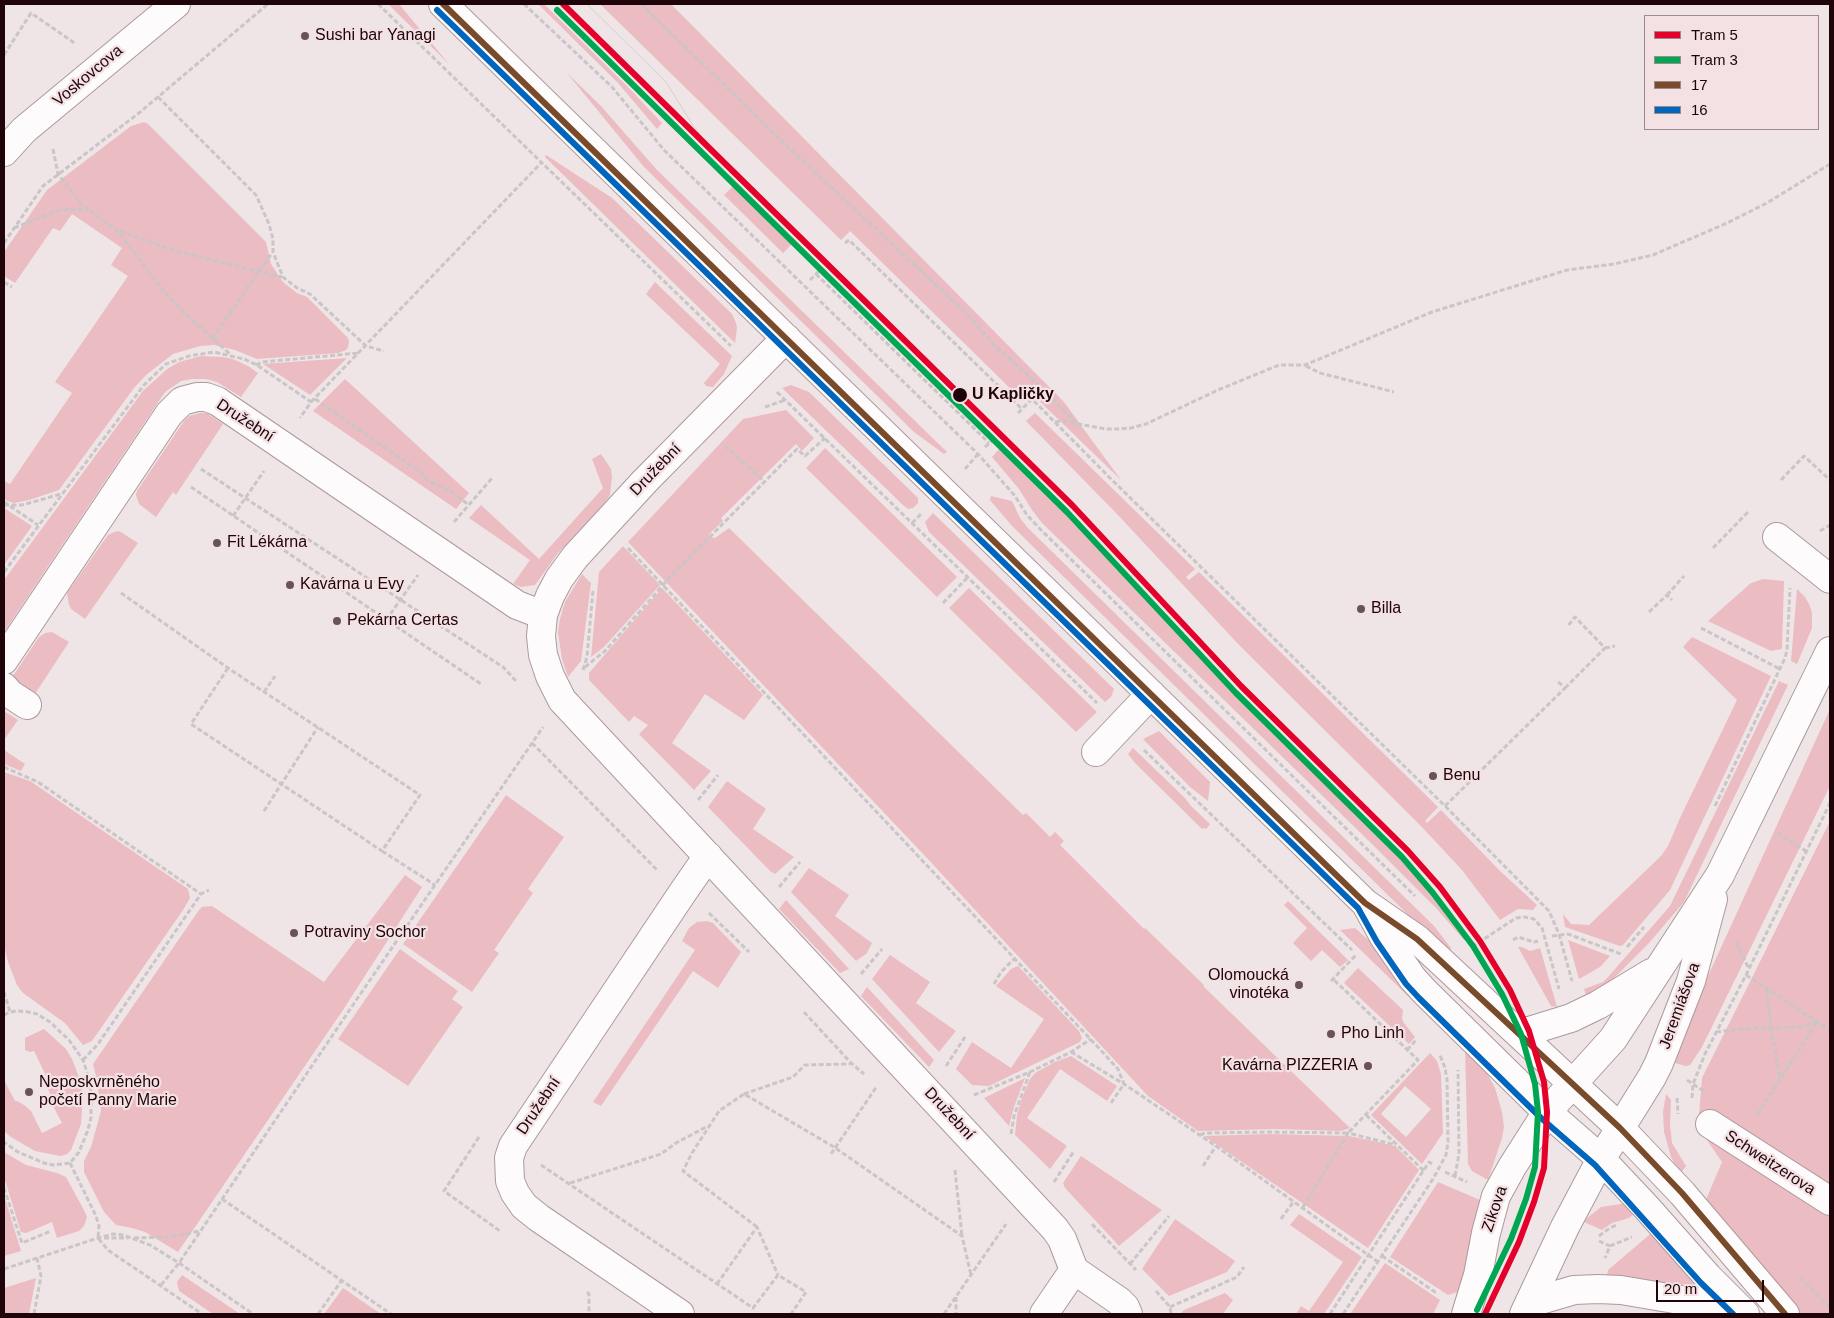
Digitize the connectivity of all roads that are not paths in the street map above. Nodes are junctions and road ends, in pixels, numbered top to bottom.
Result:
1 (176, 4) edge
2 (444, 4) edge
3 (4, 152) edge
4 (786, 338) junction
5 (1777, 537) dead end
6 (1830, 579) edge
7 (543, 615) junction
8 (1830, 650) edge
9 (4, 660) edge
10 (4, 687) edge
11 (1151, 694) junction
12 (27, 706) dead end
13 (1096, 752) dead end
14 (708, 856) junction
15 (1720, 875) junction
16 (1365, 903) junction
17 (1658, 968) junction
18 (1516, 1030) junction
19 (1573, 1083) junction
20 (1547, 1112) junction
21 (1710, 1124) dead end
22 (1620, 1128) junction
23 (1601, 1159) junction
24 (1830, 1201) edge
25 (1074, 1270) junction
26 (1527, 1309) edge
27 (1741, 1310) edge
28 (680, 1314) edge
29 (1044, 1314) edge
30 (1128, 1314) edge
31 (1466, 1314) edge
32 (1785, 1314) edge

1 - 3 street, Voskovcova
2 - 4 street
4 - 7 street, Družební
4 - 11 street
5 - 6 street
7 - 9 street, Družební
7 - 14 street, Družební
8 - 15 street, Jeremiášova
10 - 12 street
11 - 13 street
11 - 16 street
14 - 25 street, Družební
14 - 28 street, Družební
15 - 17 street, Jeremiášova
15 - 22 street, Jeremiášova
16 - 18 street
16 - 20 street
17 - 18 street, Jeremiášova
17 - 19 street, Jeremiášova
18 - 19 street
19 - 20 street, Jeremiášova
19 - 22 street
20 - 23 street
20 - 31 street, Zikova
21 - 24 street, Schweitzerova
22 - 23 street
22 - 32 street
23 - 26 street
23 - 27 street
25 - 29 street
25 - 30 street
26 - 27 street

